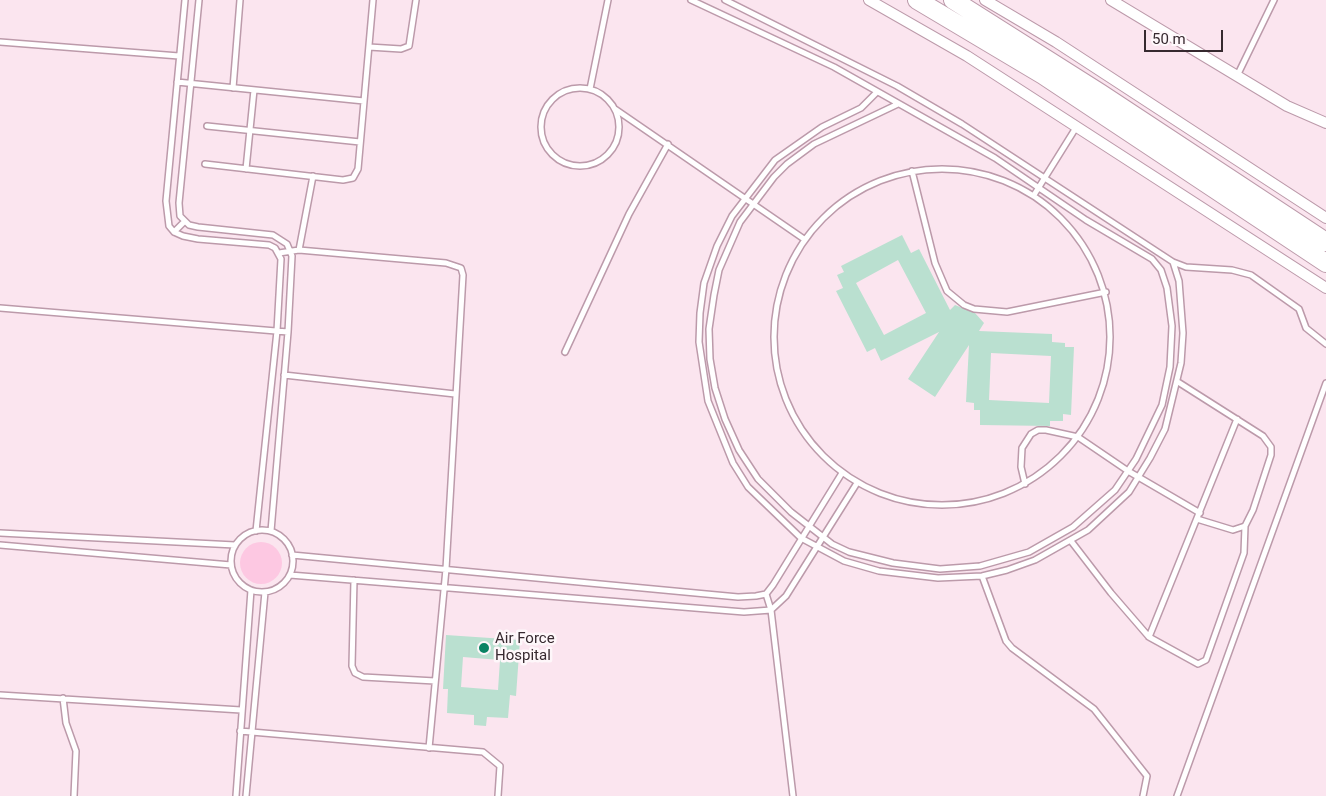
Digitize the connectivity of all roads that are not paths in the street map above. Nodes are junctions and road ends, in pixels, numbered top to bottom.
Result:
1 (184, 0) edge
2 (199, 0) edge
3 (240, 0) edge
4 (373, 0) edge
5 (416, 0) edge
6 (608, 0) edge
7 (691, 0) edge
8 (725, 0) edge
9 (869, 0) edge
10 (917, 0) edge
11 (953, 0) edge
12 (985, 0) edge
13 (1274, 0) edge
14 (1117, 1) edge
15 (0, 42) edge
16 (368, 47) junction
17 (179, 56) junction
18 (1237, 76) junction
19 (177, 82) junction
20 (192, 83) junction
21 (233, 88) junction
22 (590, 89) junction
23 (254, 90) junction
24 (877, 92) junction
25 (364, 101) junction
26 (898, 104) junction
27 (615, 109) junction
28 (1326, 122) edge
29 (207, 126) dead end
30 (1077, 126) junction
31 (250, 130) junction
32 (360, 142) junction
33 (668, 144) junction
34 (205, 164) dead end
35 (246, 169) junction
36 (912, 171) junction
37 (314, 176) junction
38 (1045, 178) junction
39 (1039, 188) junction
40 (1034, 195) junction
41 (745, 197) junction
42 (754, 204) junction
43 (1326, 218) edge
44 (184, 222) junction
45 (174, 232) junction
46 (804, 239) junction
47 (1326, 242) edge
48 (291, 250) junction
49 (299, 250) junction
50 (279, 252) junction
51 (1324, 256) edge
52 (1173, 262) junction
53 (1326, 288) edge
54 (1106, 292) junction
55 (0, 308) edge
56 (277, 331) junction
57 (288, 332) junction
58 (1326, 344) edge
59 (565, 352) dead end
60 (284, 375) junction
61 (1178, 382) junction
62 (1326, 383) edge
63 (455, 394) junction
64 (1237, 419) junction
65 (1078, 438) junction
66 (1128, 471) junction
67 (842, 473) junction
68 (1138, 477) junction
69 (857, 483) junction
70 (1025, 484) junction
71 (1200, 513) junction
72 (1197, 519) junction
73 (808, 526) junction
74 (1245, 526) junction
75 (256, 531) junction
76 (271, 532) junction
77 (0, 533) edge
78 (822, 537) junction
79 (801, 538) junction
80 (1071, 540) junction
81 (0, 545) edge
82 (235, 546) junction
83 (817, 546) junction
84 (292, 555) junction
85 (231, 565) junction
86 (446, 569) junction
87 (290, 575) junction
88 (982, 576) junction
89 (354, 580) junction
90 (445, 586) junction
91 (251, 590) junction
92 (265, 592) junction
93 (766, 594) junction
94 (771, 610) junction
95 (1149, 636) junction
96 (435, 681) junction
97 (0, 695) edge
98 (63, 698) junction
99 (241, 710) junction
100 (240, 731) junction
101 (252, 732) junction
102 (429, 748) junction
103 (74, 796) edge
104 (236, 796) edge
105 (246, 796) edge
106 (498, 796) edge
107 (793, 796) edge
108 (1143, 796) edge
109 (1177, 796) edge

1 - 17 lane
2 - 20 lane
3 - 21 lane
4 - 16 lane
5 - 16 lane
6 - 22 lane
7 - 24 lane
8 - 38 lane
9 - 30 street
10 - 51 highway
11 - 47 highway
12 - 43 street
13 - 18 lane
14 - 18 street
15 - 17 lane
16 - 25 lane
17 - 19 lane
18 - 28 street
19 - 20 lane
19 - 45 lane
20 - 21 lane
20 - 44 lane
21 - 23 lane
22 - 27 lane
22 - 27 lane
23 - 25 lane
23 - 31 lane
24 - 26 lane
24 - 41 lane
25 - 32 lane
26 - 39 lane
26 - 42 lane
27 - 33 lane
29 - 31 lane
30 - 38 lane
30 - 53 street
31 - 32 lane
31 - 35 lane
32 - 37 lane
33 - 41 lane
33 - 59 lane
34 - 35 lane
35 - 37 lane
36 - 40 lane
36 - 46 lane
36 - 54 lane
37 - 49 lane
38 - 39 lane
38 - 52 lane
39 - 40 lane
39 - 66 lane
40 - 54 lane
41 - 42 lane
41 - 79 lane
42 - 46 lane
42 - 73 lane
44 - 45 lane
44 - 48 lane
45 - 50 lane
46 - 67 lane
48 - 49 lane
48 - 50 lane
48 - 57 lane
49 - 63 lane
50 - 56 lane
52 - 58 lane
52 - 61 lane
54 - 65 lane
55 - 56 lane
56 - 57 lane
56 - 75 lane
57 - 60 lane
60 - 63 lane
60 - 76 lane
61 - 64 lane
61 - 68 lane
62 - 109 lane
63 - 86 lane
64 - 71 lane
64 - 74 lane
65 - 66 lane
65 - 70 lane
65 - 70 lane
66 - 68 lane
66 - 78 lane
67 - 69 lane
67 - 73 lane
68 - 71 lane
68 - 80 lane
69 - 70 lane
69 - 78 lane
71 - 72 lane
72 - 74 lane
72 - 95 lane
73 - 78 lane
73 - 79 lane
74 - 95 lane
75 - 76 lane
75 - 82 lane
76 - 84 lane
77 - 82 lane
78 - 83 lane
79 - 83 lane
79 - 93 lane
80 - 88 lane
80 - 95 lane
81 - 85 lane
82 - 85 lane
83 - 88 lane
83 - 94 lane
84 - 86 lane
84 - 87 lane
85 - 91 lane
86 - 90 lane
86 - 93 lane
87 - 89 lane
87 - 92 lane
88 - 108 lane
89 - 90 lane
89 - 96 lane
90 - 94 lane
90 - 96 lane
91 - 92 lane
91 - 99 lane
92 - 101 lane
93 - 94 lane
94 - 107 lane
96 - 102 lane
97 - 98 lane
98 - 99 lane
98 - 103 lane
99 - 100 lane
100 - 101 lane
100 - 104 lane
101 - 102 lane
101 - 105 lane
102 - 106 lane

